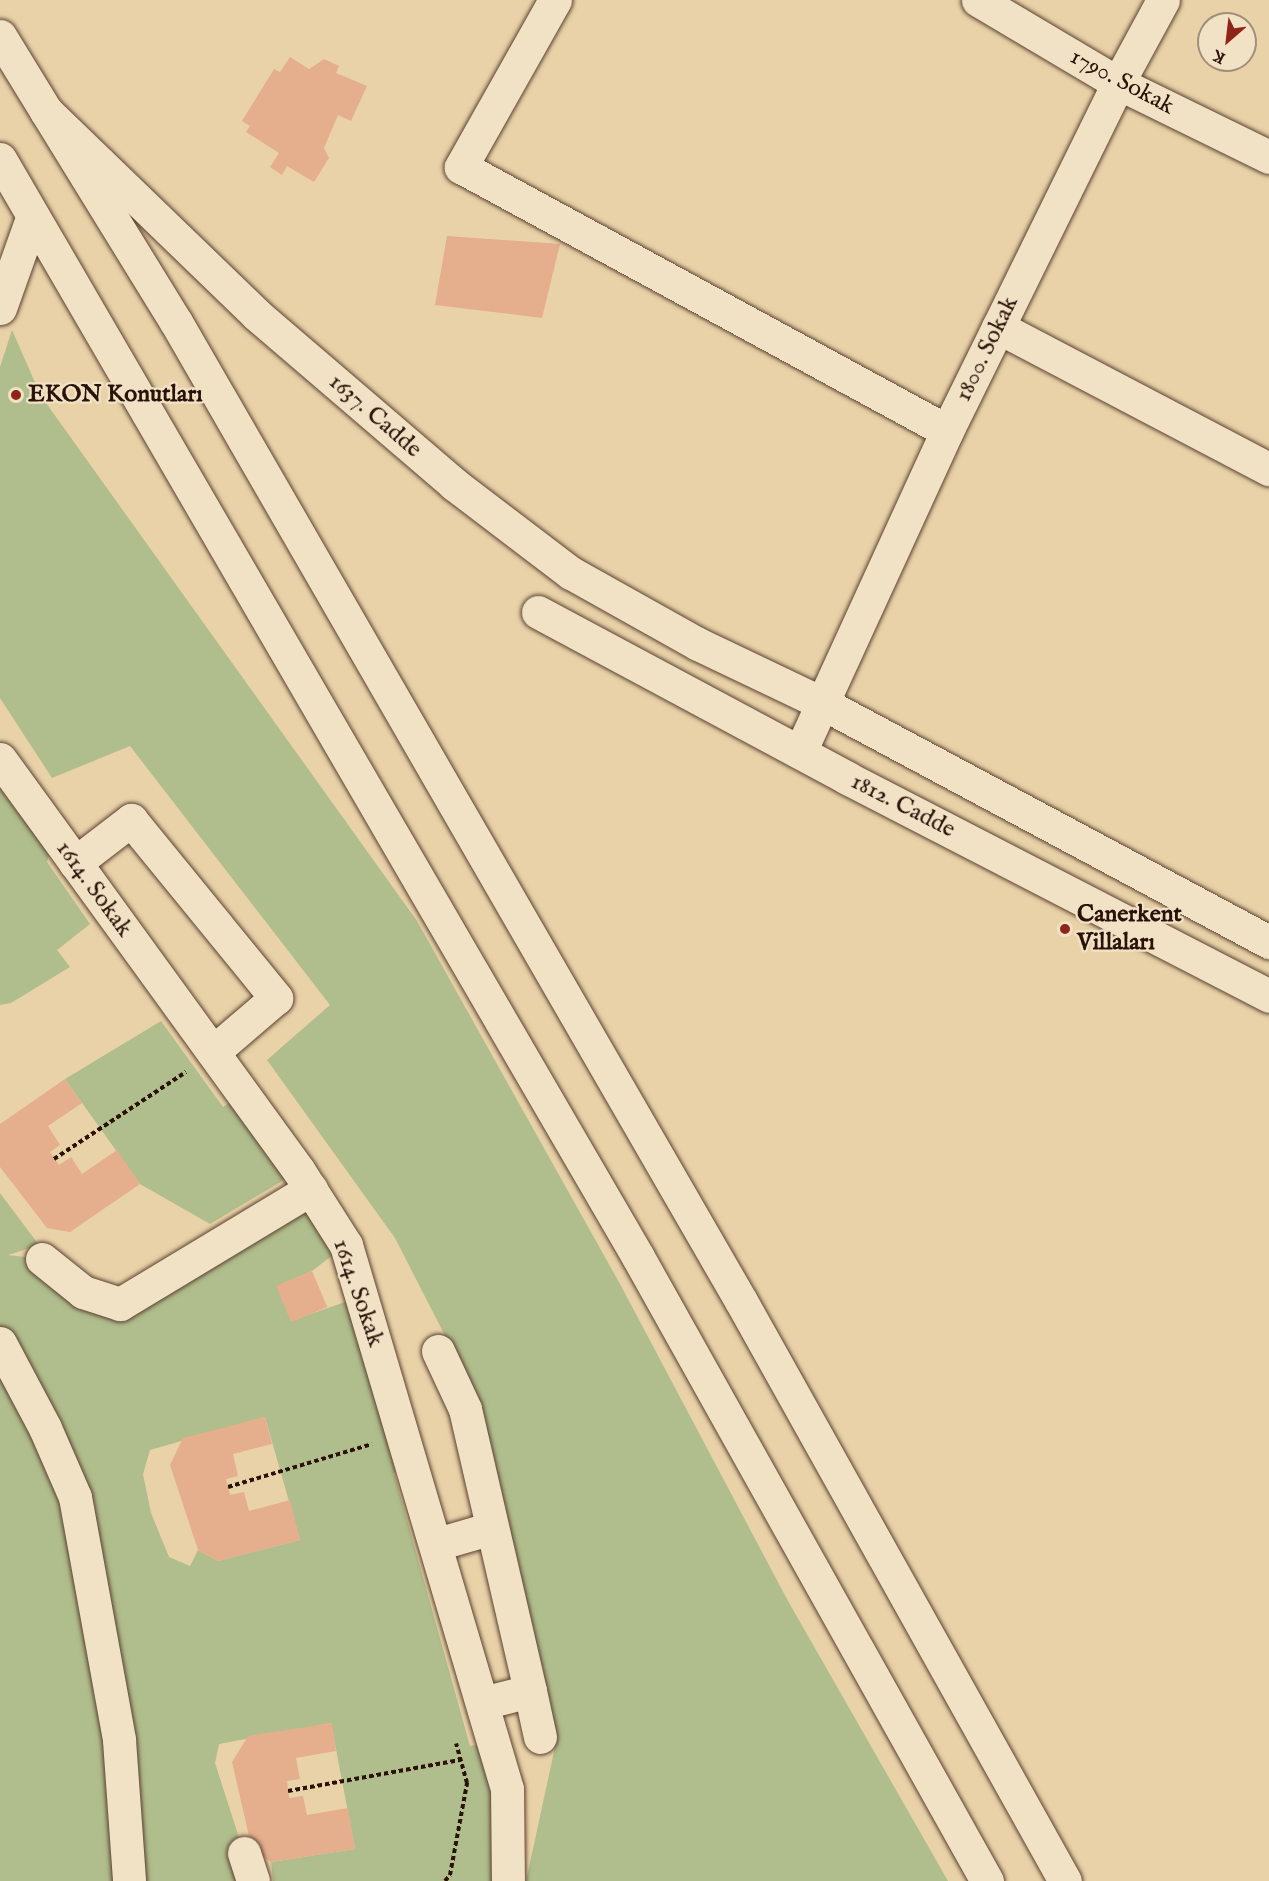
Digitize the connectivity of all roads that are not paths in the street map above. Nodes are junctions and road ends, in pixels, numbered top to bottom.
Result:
1 (555, 0) edge
2 (978, 0) edge
3 (1162, 0) edge
4 (0, 36) edge
5 (1118, 83) junction
6 (46, 111) junction
7 (1269, 157) edge
8 (0, 159) edge
9 (32, 218) junction
10 (0, 308) edge
11 (998, 327) junction
12 (947, 431) junction
13 (1269, 469) edge
14 (538, 612) dead end
15 (824, 704) junction
16 (800, 752) junction
17 (0, 759) edge
18 (75, 863) junction
19 (1269, 942) edge
20 (1269, 996) edge
21 (213, 1052) dead end
22 (311, 1189) junction
23 (42, 1259) dead end
24 (0, 1343) edge
25 (438, 1351) dead end
26 (492, 1528) junction
27 (437, 1544) junction
28 (531, 1691) junction
29 (483, 1702) junction
30 (540, 1737) dead end
31 (129, 1881) edge
32 (508, 1881) edge
33 (987, 1881) edge
34 (1065, 1881) edge

1 - 12 street
2 - 5 street, 1790. Sokak
3 - 5 street, 1800. Sokak
4 - 6 street, 1637. Cadde
5 - 7 street, 1790. Sokak
5 - 11 street, 1800. Sokak
6 - 15 street, 1637. Cadde
6 - 34 street
8 - 9 street
9 - 10 street
9 - 33 street
11 - 12 street, 1800. Sokak
11 - 13 street
12 - 15 street, 1800. Sokak
14 - 16 street, 1812. Cadde
15 - 16 street, 1800. Sokak
15 - 19 street
16 - 20 street, 1812. Cadde
17 - 18 street, 1614. Sokak
18 - 21 street
18 - 22 street, 1614. Sokak
22 - 23 street
22 - 27 street, 1614. Sokak
24 - 31 street
25 - 26 street
26 - 27 street
26 - 28 street
27 - 29 street, 1614. Sokak
28 - 29 street
28 - 30 street
29 - 32 street, 1614. Sokak

